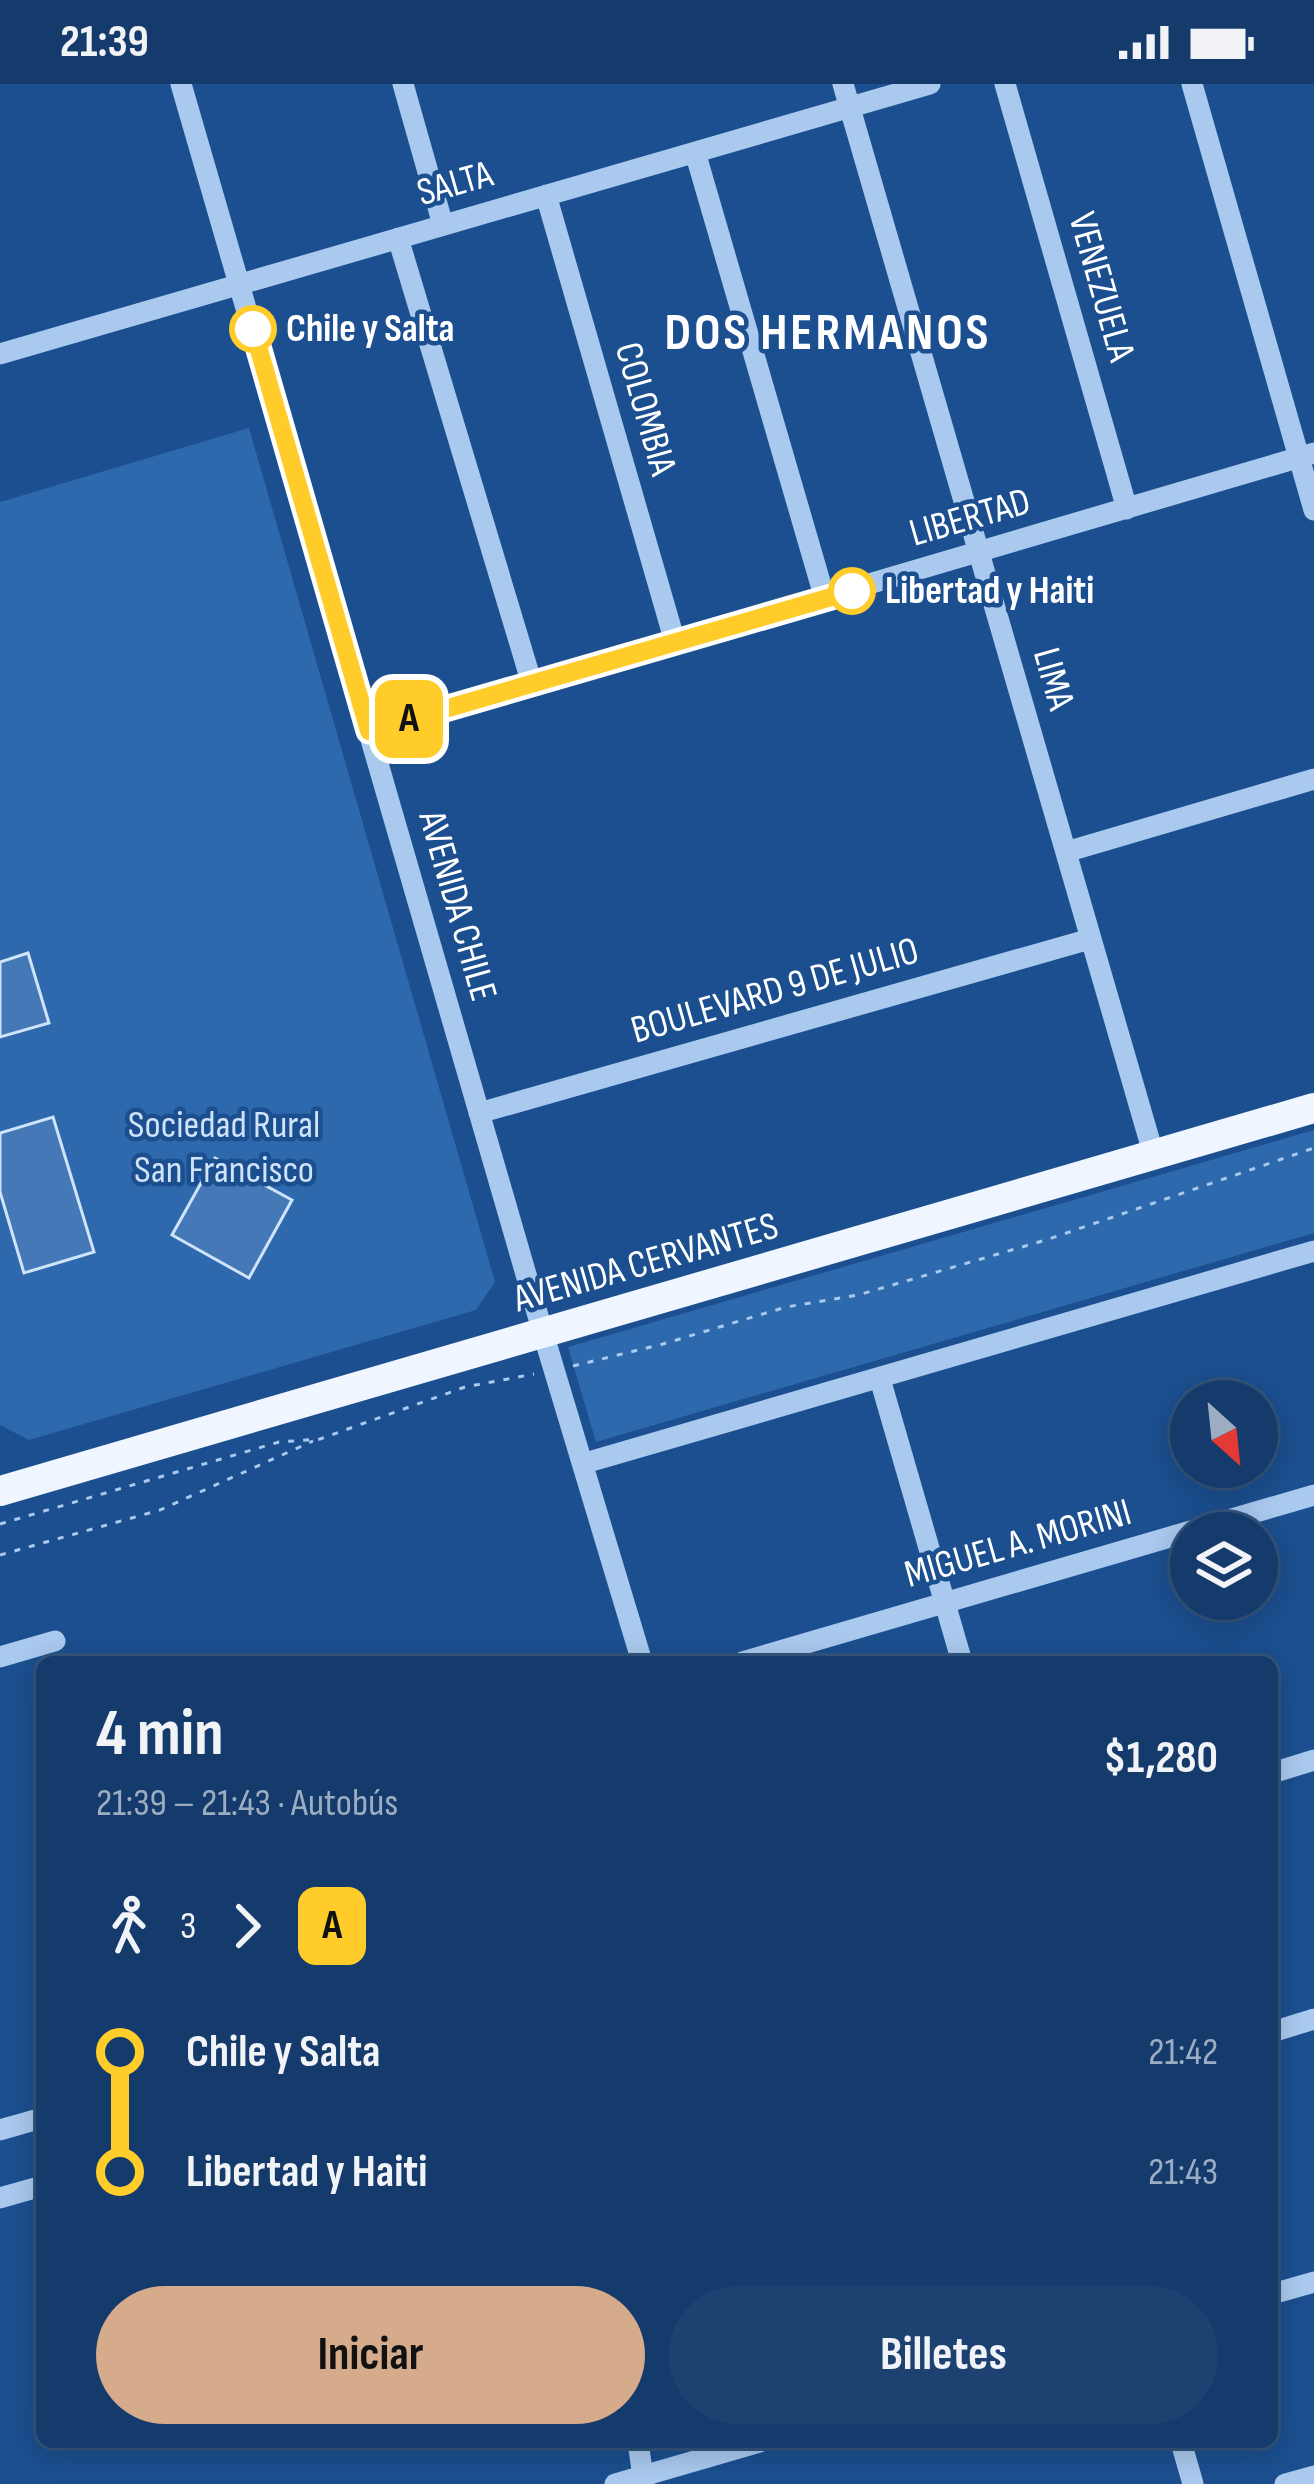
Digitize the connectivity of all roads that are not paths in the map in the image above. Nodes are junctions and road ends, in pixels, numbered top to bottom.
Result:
1 (181, 84) edge
2 (403, 84) edge
3 (843, 84) edge
4 (930, 84) edge
5 (1005, 84) edge
6 (1192, 84) edge
7 (850, 107) junction
8 (695, 152) junction
9 (545, 195) junction
10 (443, 225) junction
11 (398, 238) junction
12 (240, 284) junction
13 (0, 354) edge
14 (1306, 455) edge
15 (1127, 509) junction
16 (1314, 510) edge
17 (979, 553) junction
18 (824, 599) junction
19 (675, 642) junction
20 (532, 684) junction
21 (369, 731) junction
22 (1314, 778) edge
23 (1066, 852) junction
24 (1090, 939) junction
25 (1314, 1108) edge
26 (479, 1113) junction
27 (1154, 1156) junction
28 (1314, 1251) edge
29 (542, 1333) junction
30 (880, 1379) junction
31 (585, 1463) junction
32 (0, 1491) edge
33 (1314, 1495) edge
34 (946, 1604) junction
35 (55, 1642) dead end
36 (640, 1656) edge
37 (763, 1656) edge
38 (960, 1656) edge
39 (0, 1657) edge
40 (1314, 1760) edge
41 (1278, 1771) edge
42 (1314, 2019) edge
43 (1278, 2030) edge
44 (36, 2120) edge
45 (0, 2130) edge
46 (36, 2188) edge
47 (0, 2198) edge
48 (1314, 2282) edge
49 (1278, 2292) edge
50 (639, 2448) edge
51 (742, 2448) edge
52 (1183, 2448) edge
53 (1314, 2476) edge
54 (643, 2480) edge
55 (615, 2484) edge
56 (1193, 2484) edge
57 (1285, 2484) edge

1 - 12 street, AVENIDA CHILE
2 - 10 street
3 - 7 street, LIMA
4 - 7 street, SALTA
5 - 15 street, VENEZUELA
6 - 14 street
7 - 8 street, SALTA
7 - 17 street, LIMA
8 - 9 street, SALTA
8 - 18 street
9 - 10 street, SALTA
9 - 19 street, COLOMBIA
10 - 11 street, SALTA
11 - 12 street, SALTA
11 - 20 street
12 - 13 street, SALTA
12 - 21 street, AVENIDA CHILE
14 - 15 street, LIBERTAD
14 - 16 street
15 - 17 street, LIBERTAD
17 - 18 street, LIBERTAD
17 - 23 street, LIMA
18 - 19 street, LIBERTAD
19 - 20 street, LIBERTAD
20 - 21 street, LIBERTAD
21 - 26 street, AVENIDA CHILE
22 - 23 street
23 - 24 street, LIMA
24 - 26 street, BOULEVARD 9 DE JULIO
24 - 27 street, LIMA
25 - 27 main road, AVENIDA CERVANTES
26 - 29 street, AVENIDA CHILE
27 - 29 main road, AVENIDA CERVANTES
28 - 30 street
29 - 31 street, AVENIDA CHILE
29 - 32 main road, AVENIDA CERVANTES
30 - 31 street
30 - 34 street
31 - 36 street, AVENIDA CHILE
33 - 34 street, MIGUEL A. MORINI
34 - 37 street, MIGUEL A. MORINI
34 - 38 street
35 - 39 street
40 - 41 street
42 - 43 street
44 - 45 street
46 - 47 street
48 - 49 street
50 - 54 street
51 - 54 street
52 - 56 street
53 - 57 street
54 - 55 street

